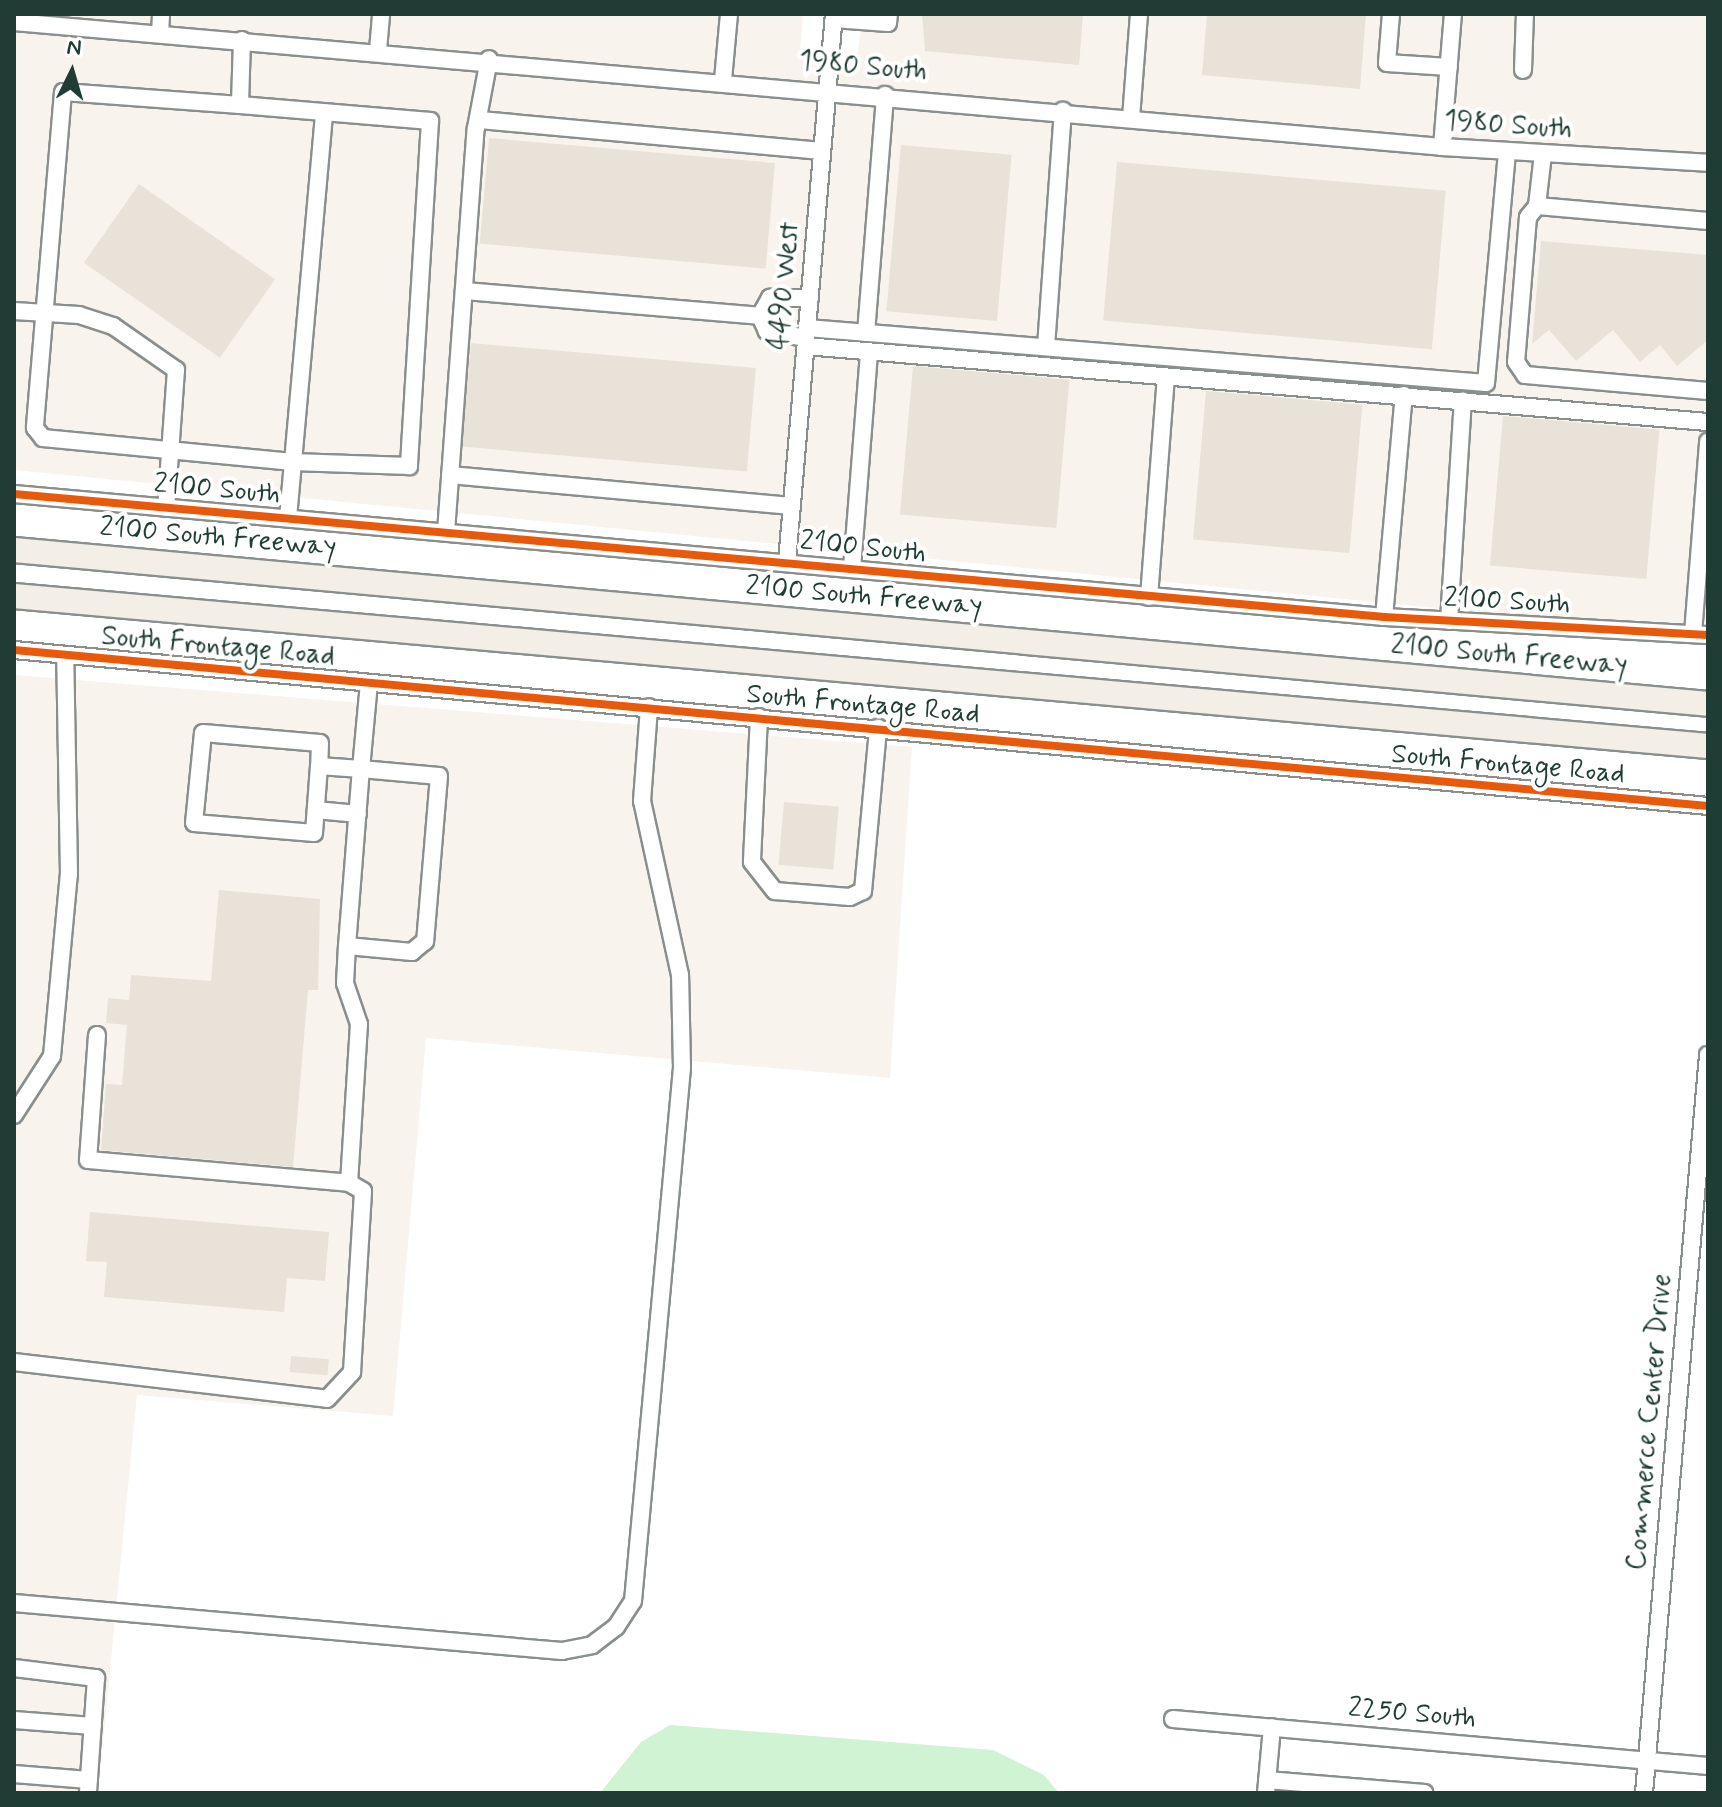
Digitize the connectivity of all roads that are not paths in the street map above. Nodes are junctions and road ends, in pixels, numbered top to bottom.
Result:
1 (161, 14) edge
2 (381, 14) edge
3 (729, 14) edge
4 (889, 14) edge
5 (1139, 14) edge
6 (1391, 14) edge
7 (1453, 14) edge
8 (1525, 14) edge
9 (834, 16) edge
10 (14, 22) edge
11 (160, 34) junction
12 (242, 40) junction
13 (378, 50) junction
14 (489, 59) junction
15 (1449, 67) junction
16 (1523, 70) dead end
17 (723, 80) junction
18 (827, 90) junction
19 (885, 95) junction
20 (240, 105) junction
21 (1063, 111) junction
22 (324, 112) junction
23 (1131, 118) junction
24 (480, 120) junction
25 (1442, 147) junction
26 (822, 151) junction
27 (1507, 151) junction
28 (1543, 154) junction
29 (1708, 163) edge
30 (1537, 206) junction
31 (1708, 221) edge
32 (464, 291) junction
33 (810, 298) junction
34 (14, 311) edge
35 (47, 313) junction
36 (760, 316) junction
37 (866, 333) junction
38 (806, 337) junction
39 (1046, 347) junction
40 (869, 352) junction
41 (1166, 378) junction
42 (1708, 391) edge
43 (1404, 395) junction
44 (1463, 400) junction
45 (1708, 422) edge
46 (1708, 442) edge
47 (171, 452) junction
48 (293, 462) junction
49 (450, 475) junction
50 (14, 494) edge
51 (792, 506) junction
52 (166, 508) junction
53 (288, 518) junction
54 (446, 532) junction
55 (14, 550) edge
56 (787, 562) junction
57 (852, 569) junction
58 (14, 596) edge
59 (1149, 597) junction
60 (1384, 617) junction
61 (1449, 621) junction
62 (1701, 634) edge
63 (14, 650) edge
64 (65, 655) junction
65 (369, 683) junction
66 (1708, 704) edge
67 (649, 707) junction
68 (759, 717) junction
69 (878, 728) junction
70 (1708, 746) edge
71 (319, 766) junction
72 (361, 769) junction
73 (1708, 806) edge
74 (316, 810) junction
75 (358, 814) junction
76 (347, 946) junction
77 (97, 1035) dead end
78 (1708, 1055) edge
79 (14, 1115) edge
80 (349, 1183) junction
81 (14, 1362) edge
82 (14, 1603) edge
83 (14, 1668) edge
84 (1173, 1719) dead end
85 (14, 1720) edge
86 (93, 1726) junction
87 (1272, 1727) junction
88 (1647, 1760) junction
89 (1708, 1766) edge
90 (14, 1774) edge
91 (1266, 1786) edge
92 (88, 1787) edge
93 (1424, 1793) edge
94 (1644, 1793) edge

1 - 11 street
2 - 13 street
3 - 17 street
4 - 9 street
5 - 23 street
6 - 15 street
7 - 15 street
8 - 16 street
9 - 18 street, 4490 West
10 - 11 street, 1980 South
11 - 12 street, 1980 South
12 - 13 street, 1980 South
12 - 20 street
13 - 14 street, 1980 South
14 - 17 street, 1980 South
14 - 24 street
15 - 25 street
17 - 18 street, 1980 South
18 - 19 street, 1980 South
18 - 26 street, 4490 West
19 - 21 street, 1980 South
19 - 37 street
20 - 22 street
20 - 35 street
21 - 23 street, 1980 South
21 - 39 street
22 - 48 street
22 - 48 street
23 - 25 street, 1980 South
24 - 26 street
24 - 32 street
25 - 27 street, 1980 South
26 - 33 street, 4490 West
27 - 28 street, 1980 South
27 - 39 street
28 - 29 street, 1980 South
28 - 30 street
30 - 31 street
30 - 42 street
32 - 36 street
32 - 49 street
33 - 36 street
33 - 38 street, 4490 West
34 - 35 street
35 - 47 street
35 - 47 street
36 - 38 street
37 - 38 street
37 - 39 street
38 - 40 street
38 - 51 street, 4490 West
40 - 41 street
40 - 57 street
41 - 43 street
41 - 59 street
43 - 44 street
43 - 60 street
44 - 45 street
44 - 61 street
46 - 62 street
47 - 48 street
47 - 52 street
48 - 53 street
49 - 51 street
49 - 54 street
50 - 52 street, 2100 South
51 - 56 street, 4490 West
52 - 53 street, 2100 South
53 - 54 street, 2100 South
54 - 56 street, 2100 South
55 - 66 highway, 2100 South Freeway
56 - 57 street, 2100 South
57 - 59 street, 2100 South
58 - 70 highway
59 - 60 street, 2100 South
60 - 61 street, 2100 South
61 - 62 street, 2100 South
63 - 64 street, South Frontage Road
64 - 65 street, South Frontage Road
64 - 79 street
65 - 67 street, South Frontage Road
65 - 72 street
67 - 68 street, South Frontage Road
67 - 82 street
68 - 69 street, South Frontage Road
68 - 69 street
69 - 73 street, South Frontage Road
71 - 72 street
71 - 74 street
71 - 74 street
72 - 75 street
72 - 76 street
74 - 75 street
75 - 76 street
76 - 80 street
77 - 80 street
78 - 88 street, Commerce Center Drive
80 - 81 street
83 - 86 street
84 - 87 street, 2250 South
85 - 86 street
86 - 92 street
87 - 88 street, 2250 South
87 - 91 street
88 - 89 street, 2250 South
88 - 94 street, Commerce Center Drive
90 - 92 street
91 - 93 street

